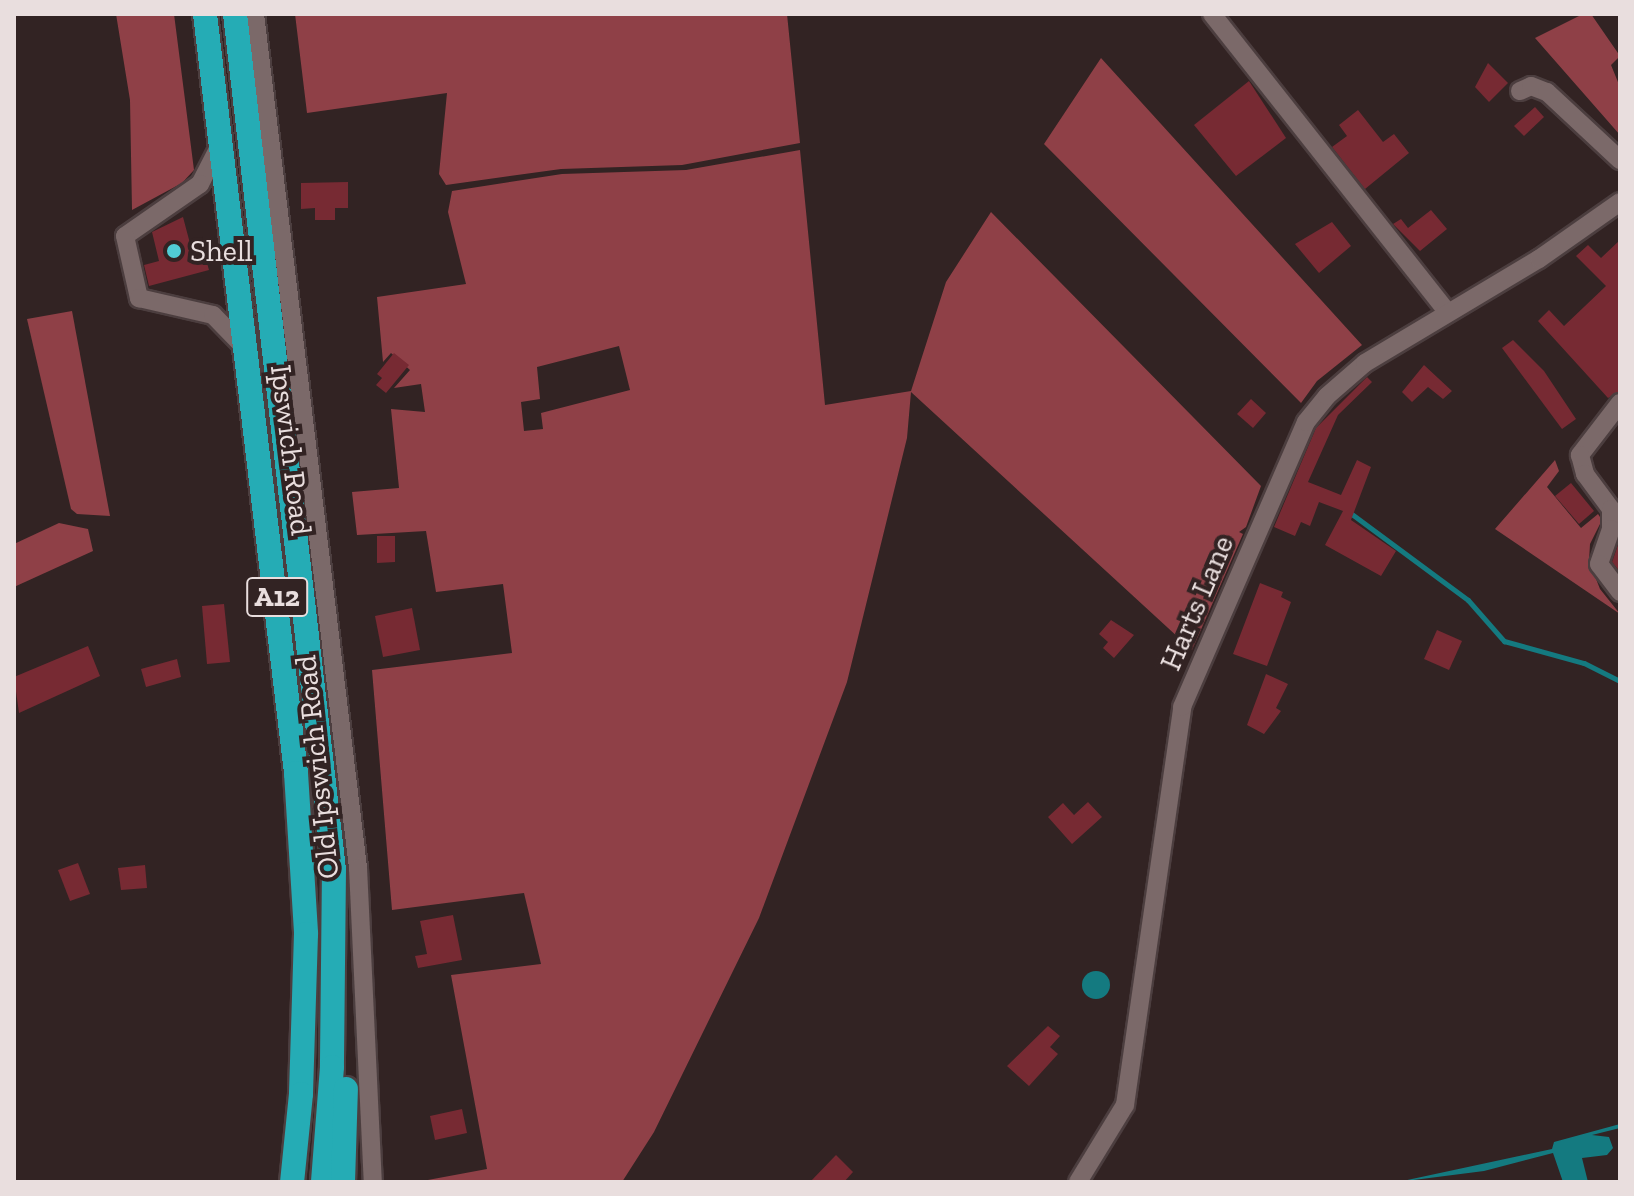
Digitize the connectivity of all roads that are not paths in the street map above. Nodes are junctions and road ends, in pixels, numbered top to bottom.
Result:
1 (205, 14) edge
2 (235, 14) edge
3 (255, 14) edge
4 (1212, 14) edge
5 (1520, 91) dead end
6 (220, 144) junction
7 (1620, 160) edge
8 (1620, 202) edge
9 (1447, 312) junction
10 (245, 348) junction
11 (1620, 403) edge
12 (1620, 592) edge
13 (336, 960) junction
14 (292, 1182) edge
15 (323, 1182) edge
16 (343, 1182) edge
17 (373, 1182) edge
18 (1078, 1182) edge

1 - 6 highway, Ipswich Road / A12
2 - 13 highway, Ipswich Road / A12
3 - 17 street, Old Ipswich Road
4 - 9 street
5 - 7 street
6 - 10 highway, Ipswich Road / A12
6 - 10 street
8 - 9 street, Harts Lane
9 - 18 street, Harts Lane
10 - 14 highway, Ipswich Road / A12
11 - 12 street
13 - 15 highway, Ipswich Road / A12
13 - 16 highway, A12

